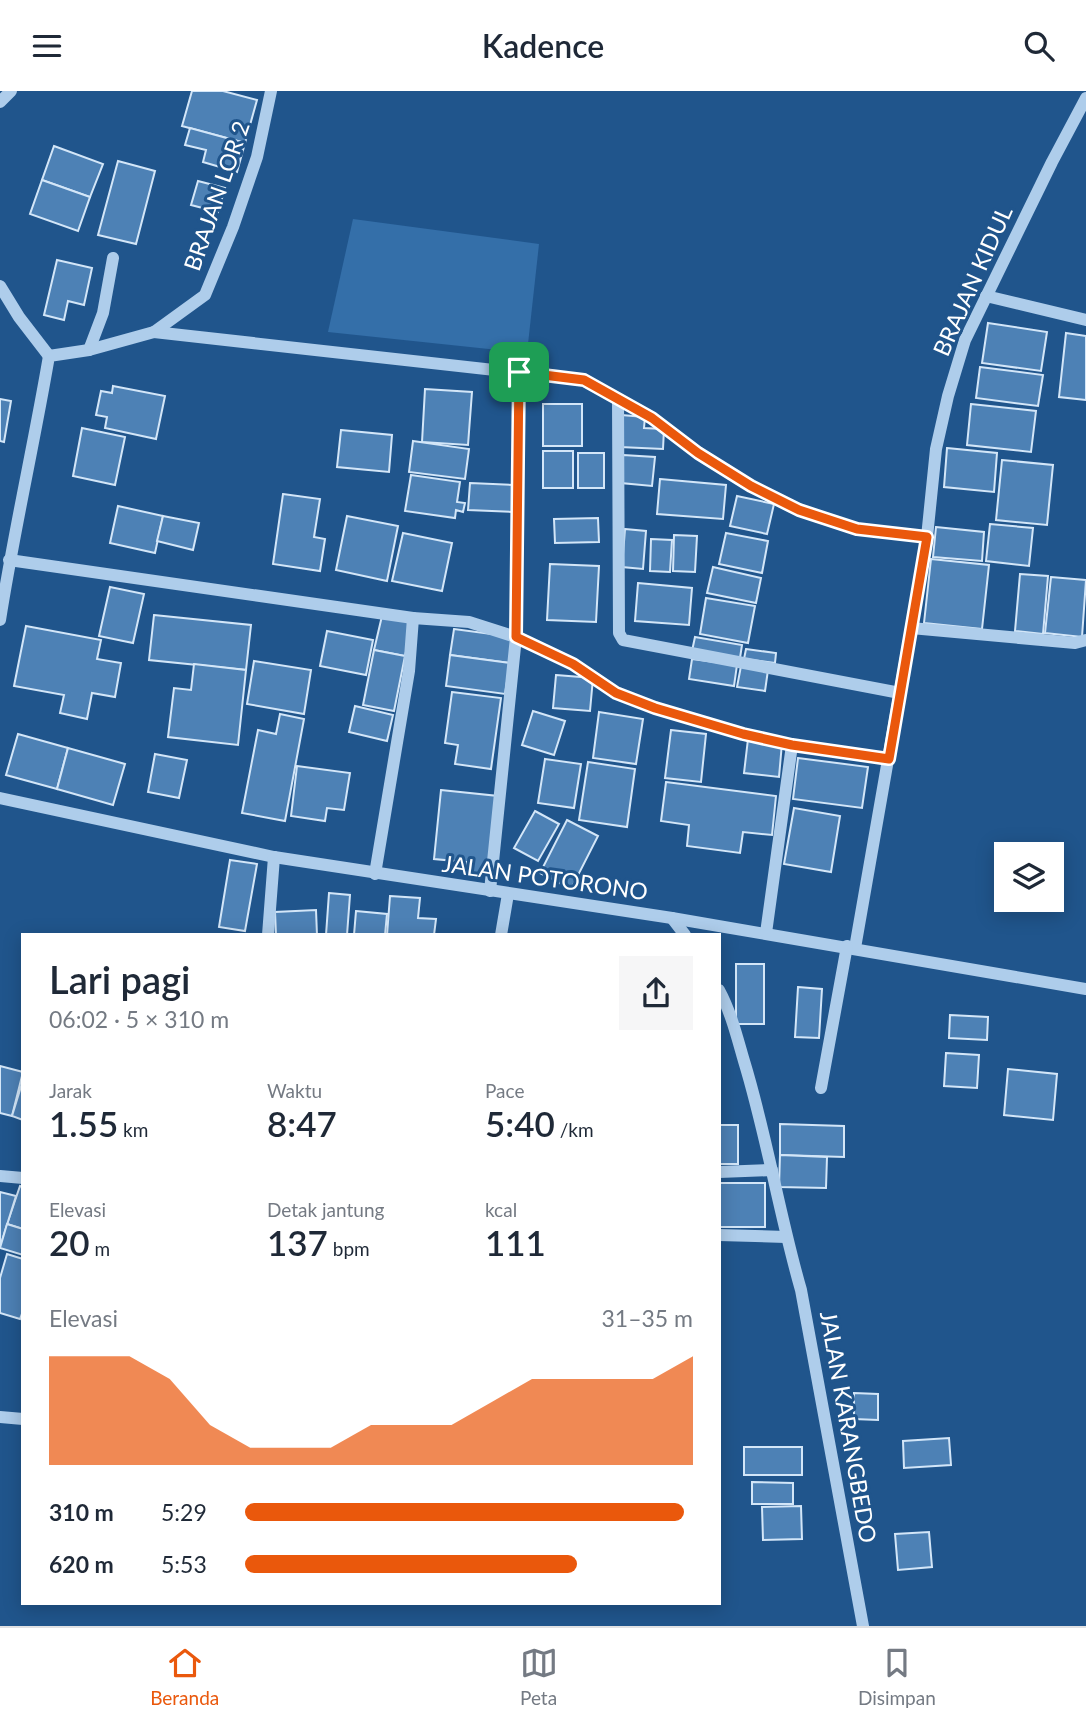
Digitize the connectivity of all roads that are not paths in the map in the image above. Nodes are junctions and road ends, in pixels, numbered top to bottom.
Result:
1 (11, 91) edge
2 (271, 91) edge
3 (1086, 98) edge
4 (0, 102) edge
5 (113, 258) dead end
6 (0, 286) edge
7 (986, 296) junction
8 (1086, 320) edge
9 (154, 333) junction
10 (89, 350) junction
11 (49, 356) junction
12 (519, 372) junction
13 (618, 399) junction
14 (927, 537) junction
15 (9, 560) junction
16 (414, 618) junction
17 (0, 619) edge
18 (911, 628) junction
19 (516, 637) junction
20 (1086, 641) edge
21 (900, 693) junction
22 (792, 745) junction
23 (889, 759) junction
24 (0, 798) edge
25 (274, 857) junction
26 (375, 874) junction
27 (490, 891) junction
28 (508, 894) junction
29 (672, 918) junction
30 (268, 933) edge
31 (501, 933) edge
32 (683, 933) edge
33 (766, 933) junction
34 (851, 947) junction
35 (1086, 989) edge
36 (721, 994) edge
37 (821, 1088) dead end
38 (772, 1170) junction
39 (721, 1172) edge
40 (0, 1177) edge
41 (21, 1178) edge
42 (721, 1235) edge
43 (786, 1237) junction
44 (0, 1417) edge
45 (21, 1419) edge
46 (863, 1626) edge

1 - 4 street
2 - 9 street, BRAJAN LOR 2
3 - 7 street, BRAJAN KIDUL
5 - 10 street
6 - 11 street
7 - 8 street
7 - 14 street, BRAJAN KIDUL
9 - 10 street, BRAJAN LOR 2
9 - 12 street
10 - 11 street, BRAJAN LOR 2
11 - 15 street
12 - 13 street
12 - 19 street
13 - 14 street
13 - 21 street
14 - 18 street, BRAJAN KIDUL
15 - 16 street
15 - 17 street
16 - 19 street
16 - 26 street
18 - 20 street
18 - 21 street, BRAJAN KIDUL
19 - 22 street
19 - 27 street
21 - 23 street, BRAJAN KIDUL
22 - 23 street
22 - 33 street
23 - 34 street, BRAJAN KIDUL
24 - 25 street, JALAN POTORONO
25 - 26 street, JALAN POTORONO
25 - 30 street
26 - 27 street, JALAN POTORONO
27 - 28 street, JALAN POTORONO
28 - 29 street, JALAN POTORONO
28 - 31 street
29 - 32 street
29 - 33 street, JALAN POTORONO
33 - 34 street, JALAN POTORONO
34 - 35 street, JALAN POTORONO
34 - 37 street, BRAJAN KIDUL
36 - 38 street, JALAN KARANGBEDO
38 - 39 street
38 - 43 street, JALAN KARANGBEDO
40 - 41 street
42 - 43 street
43 - 46 street, JALAN KARANGBEDO
44 - 45 street

